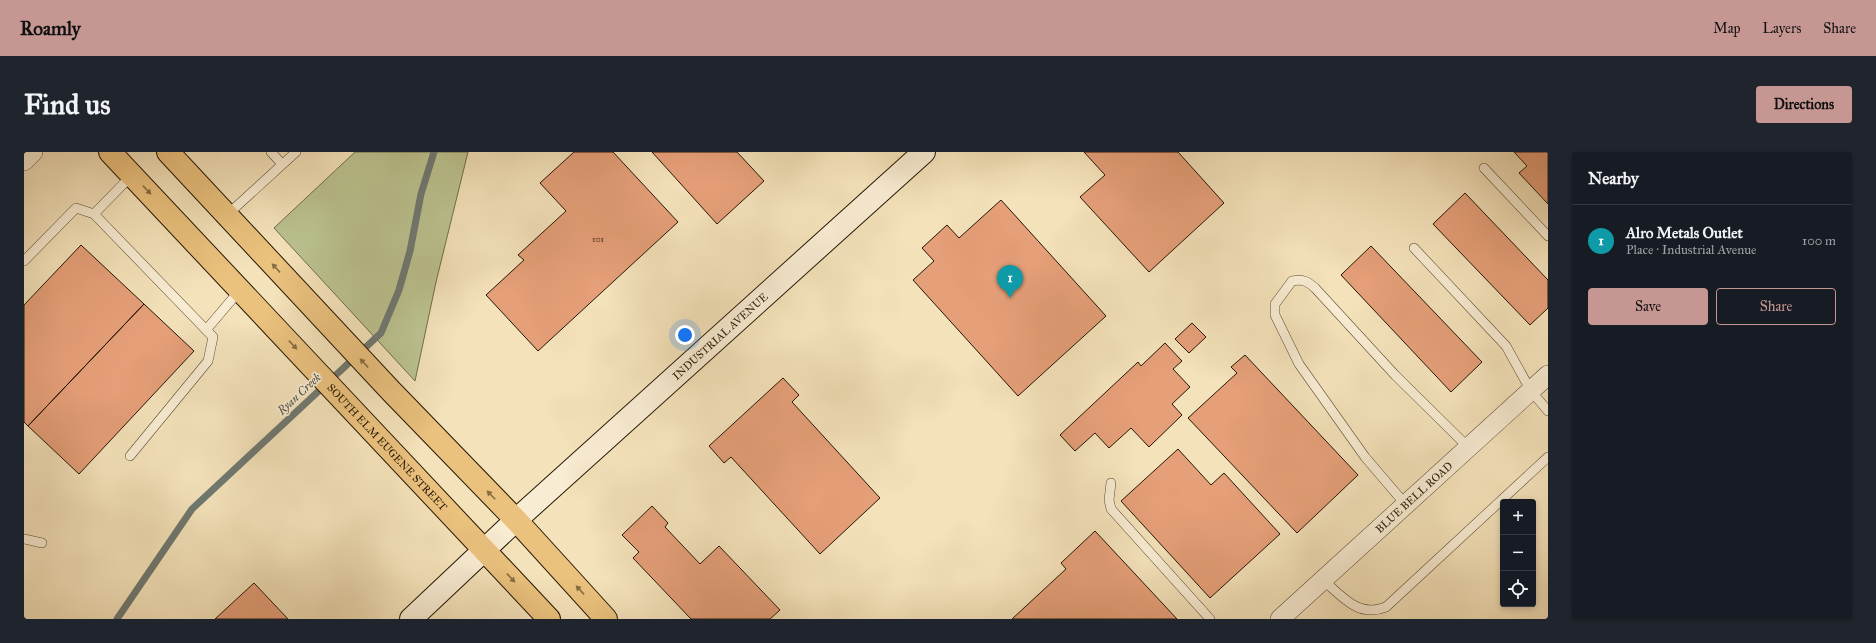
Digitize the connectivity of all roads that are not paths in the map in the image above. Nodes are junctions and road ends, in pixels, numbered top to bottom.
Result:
1 (33, 152) edge
2 (110, 152) edge
3 (168, 152) edge
4 (271, 152) edge
5 (296, 152) edge
6 (924, 152) edge
7 (24, 161) edge
8 (282, 164) junction
9 (1484, 168) dead end
10 (132, 175) junction
11 (94, 214) junction
12 (227, 215) junction
13 (1548, 236) edge
14 (1414, 248) dead end
15 (24, 261) edge
16 (241, 290) junction
17 (206, 330) junction
18 (1548, 376) edge
19 (1531, 391) junction
20 (1548, 411) edge
21 (1469, 448) junction
22 (130, 456) dead end
23 (1548, 457) edge
24 (1111, 483) dead end
25 (1406, 505) junction
26 (516, 520) junction
27 (24, 539) edge
28 (42, 543) dead end
29 (485, 550) junction
30 (1323, 580) junction
31 (412, 619) edge
32 (549, 619) edge
33 (606, 619) edge
34 (1210, 619) edge
35 (1280, 619) edge

1 - 7 street
2 - 10 main road, SOUTH ELM EUGENE STREET
3 - 12 main road
4 - 8 lane
5 - 8 lane
6 - 26 main road, INDUSTRIAL AVENUE
8 - 12 lane
9 - 13 lane
10 - 11 lane
10 -> 16 main road, SOUTH ELM EUGENE STREET
11 - 15 lane
11 - 17 lane
26 -> 12 main road
14 - 19 lane
16 - 17 lane
16 -> 29 main road, SOUTH ELM EUGENE STREET
17 - 22 lane
18 - 19 street, BLUE BELL ROAD
19 - 20 lane
19 - 21 street, BLUE BELL ROAD
21 - 25 street, BLUE BELL ROAD
21 - 25 lane
23 - 30 lane
24 - 34 lane
25 - 30 street, BLUE BELL ROAD
26 - 29 main road, INDUSTRIAL AVENUE
33 -> 26 main road
27 - 28 lane
29 - 31 main road, INDUSTRIAL AVENUE
29 -> 32 main road, SOUTH ELM EUGENE STREET
30 - 35 street, BLUE BELL ROAD

